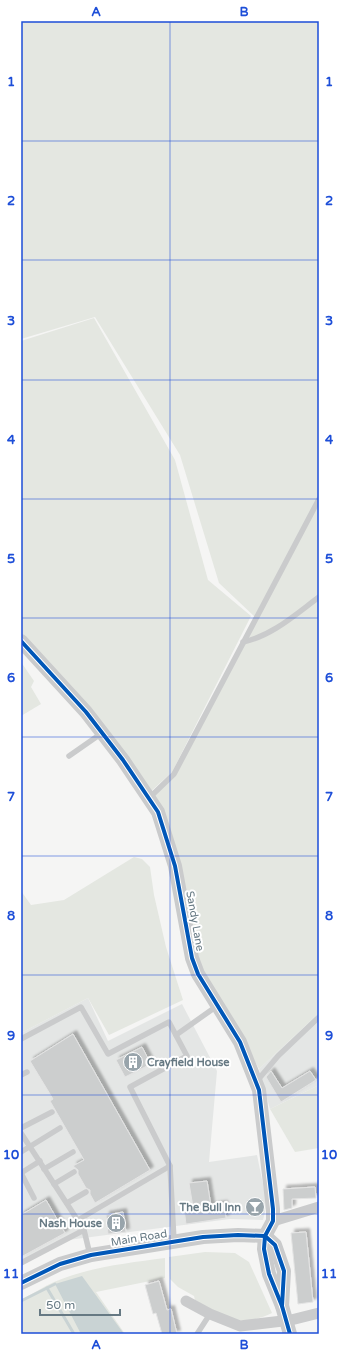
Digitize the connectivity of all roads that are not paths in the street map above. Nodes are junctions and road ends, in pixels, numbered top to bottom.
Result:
1 (319, 499) edge
2 (319, 597) edge
3 (21, 641) edge
4 (243, 642) junction
5 (102, 732) junction
6 (69, 756) dead end
7 (148, 798) junction
8 (217, 1006) junction
9 (319, 1017) edge
10 (176, 1035) junction
11 (21, 1039) edge
12 (27, 1072) dead end
13 (21, 1075) edge
14 (256, 1083) junction
15 (52, 1112) dead end
16 (21, 1128) edge
17 (60, 1128) dead end
18 (21, 1133) edge
19 (30, 1146) junction
20 (21, 1152) edge
21 (73, 1152) dead end
22 (40, 1161) junction
23 (170, 1166) junction
24 (44, 1169) junction
25 (74, 1172) dead end
26 (21, 1173) edge
27 (54, 1184) junction
28 (86, 1192) dead end
29 (34, 1198) dead end
30 (67, 1203) junction
31 (319, 1207) edge
32 (78, 1220) junction
33 (273, 1221) junction
34 (84, 1230) junction
35 (265, 1236) junction
36 (174, 1241) junction
37 (90, 1255) junction
38 (21, 1263) edge
39 (21, 1283) edge
40 (186, 1301) dead end
41 (319, 1313) edge
42 (210, 1314) junction
43 (287, 1320) junction
44 (197, 1334) edge
45 (290, 1334) edge

1 - 4 lane
2 - 4 lane
3 - 5 street, Sandy Lane
4 - 7 lane
5 - 6 lane
5 - 7 street, Sandy Lane
7 - 8 street, Sandy Lane
8 - 10 lane
8 - 14 street, Sandy Lane
9 - 14 lane
10 - 11 lane
10 - 23 lane
12 - 13 lane
14 - 33 street, Sandy Lane
15 - 16 lane
17 - 19 lane
18 - 19 lane
19 - 20 lane
19 - 22 lane
21 - 24 lane
22 - 24 lane
22 - 26 lane
23 - 32 lane
23 - 36 lane
24 - 27 lane
25 - 27 lane
26 - 29 lane
27 - 30 lane
28 - 30 lane
30 - 32 lane
31 - 33 street
32 - 34 lane
33 - 35 street
34 - 37 lane
34 - 38 lane
35 - 36 street, Main Road
35 - 43 street
36 - 37 street, Main Road
37 - 39 street, Main Road
40 - 42 street
41 - 43 street
42 - 43 street
42 - 44 lane
43 - 45 street

